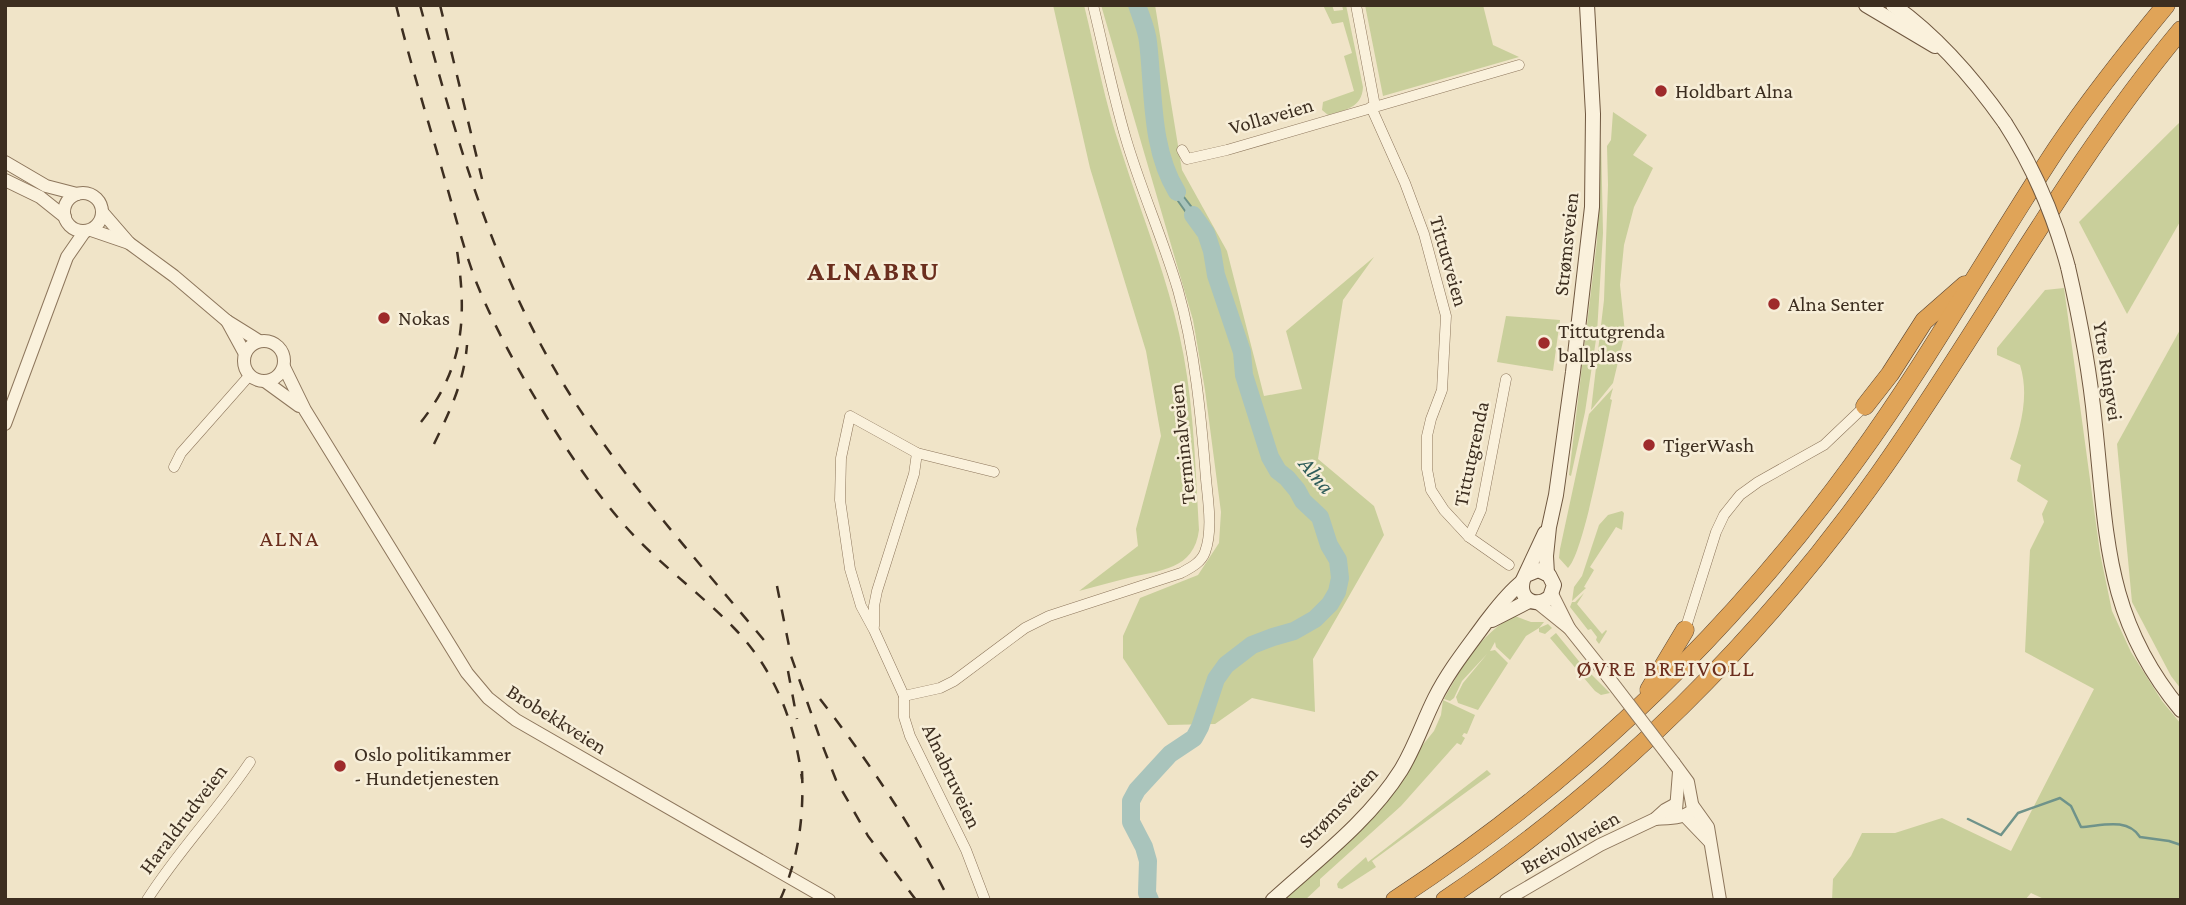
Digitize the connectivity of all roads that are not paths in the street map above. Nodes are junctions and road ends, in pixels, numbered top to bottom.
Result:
1 (1093, 5) edge
2 (1356, 5) edge
3 (1587, 5) edge
4 (1866, 5) edge
5 (1894, 5) edge
6 (2166, 5) edge
7 (2181, 30) edge
8 (1948, 55) junction
9 (1519, 65) dead end
10 (1373, 106) junction
11 (1182, 150) dead end
12 (5, 162) edge
13 (5, 180) edge
14 (77, 194) junction
15 (103, 213) junction
16 (66, 220) junction
17 (88, 231) junction
18 (129, 243) junction
19 (67, 257) junction
20 (1977, 275) junction
21 (227, 321) junction
22 (259, 341) junction
23 (245, 354) junction
24 (284, 367) junction
25 (249, 376) junction
26 (1506, 379) dead end
27 (267, 382) junction
28 (1865, 406) joint
29 (305, 410) junction
30 (5, 424) edge
31 (917, 453) junction
32 (174, 467) dead end
33 (994, 472) dead end
34 (1549, 527) junction
35 (1469, 537) junction
36 (1508, 565) dead end
37 (1547, 574) junction
38 (1524, 579) junction
39 (1552, 594) junction
40 (1533, 602) junction
41 (1485, 624) junction
42 (1569, 628) junction
43 (874, 630) junction
44 (1685, 630) joint
45 (904, 696) junction
46 (2181, 710) edge
47 (1637, 711) junction
48 (250, 762) dead end
49 (1684, 807) junction
50 (148, 900) edge
51 (829, 900) edge
52 (985, 900) edge
53 (1273, 900) edge
54 (1395, 900) edge
55 (1445, 900) edge
56 (1506, 900) edge
57 (1720, 900) edge

1 - 45 street, Terminalveien
2 - 10 street
3 - 34 main road, Strømsveien
4 - 8 main road, Ytre Ringvei
5 - 8 main road, Ytre Ringvei
6 - 20 highway
7 - 55 highway
8 - 46 main road, Ytre Ringvei, bridge
9 - 10 street, Vollaveien
10 - 11 street, Vollaveien
10 - 35 street, Tittutveien
12 - 14 street
13 - 16 street
14 - 15 street
14 - 16 street
15 - 17 street
15 - 18 street
16 - 17 street
16 - 19 street
17 - 18 street
17 - 19 street
18 - 21 street
19 - 30 street
20 - 28 highway
20 - 47 highway
21 - 22 street
21 - 23 street
22 - 23 street
22 - 24 street
23 - 25 street
24 - 27 street
24 - 29 street, Brobekkveien
25 - 27 street
25 - 32 street
26 - 35 street, Tittutgrenda
27 - 29 street, Brobekkveien
28 - 44 street
29 - 51 street, Brobekkveien
31 - 33 street, Alnabruveien
31 - 43 street, Alnabruveien
31 - 43 street, Alnabruveien
34 - 37 main road, Strømsveien
34 - 38 main road, Strømsveien
35 - 36 street, Tittutveien
37 - 38 main road
37 - 39 main road
38 - 40 main road
38 - 41 main road, Strømsveien
39 - 40 main road
39 - 42 street
40 - 41 main road, Strømsveien
40 - 42 street
41 - 53 main road, Strømsveien
42 - 49 street, bridge
43 - 45 street, Alnabruveien
44 - 47 highway
45 - 52 street, Alnabruveien
47 - 54 highway
48 - 50 street, Haraldrudveien
49 - 56 street, Breivollveien
49 - 57 street

